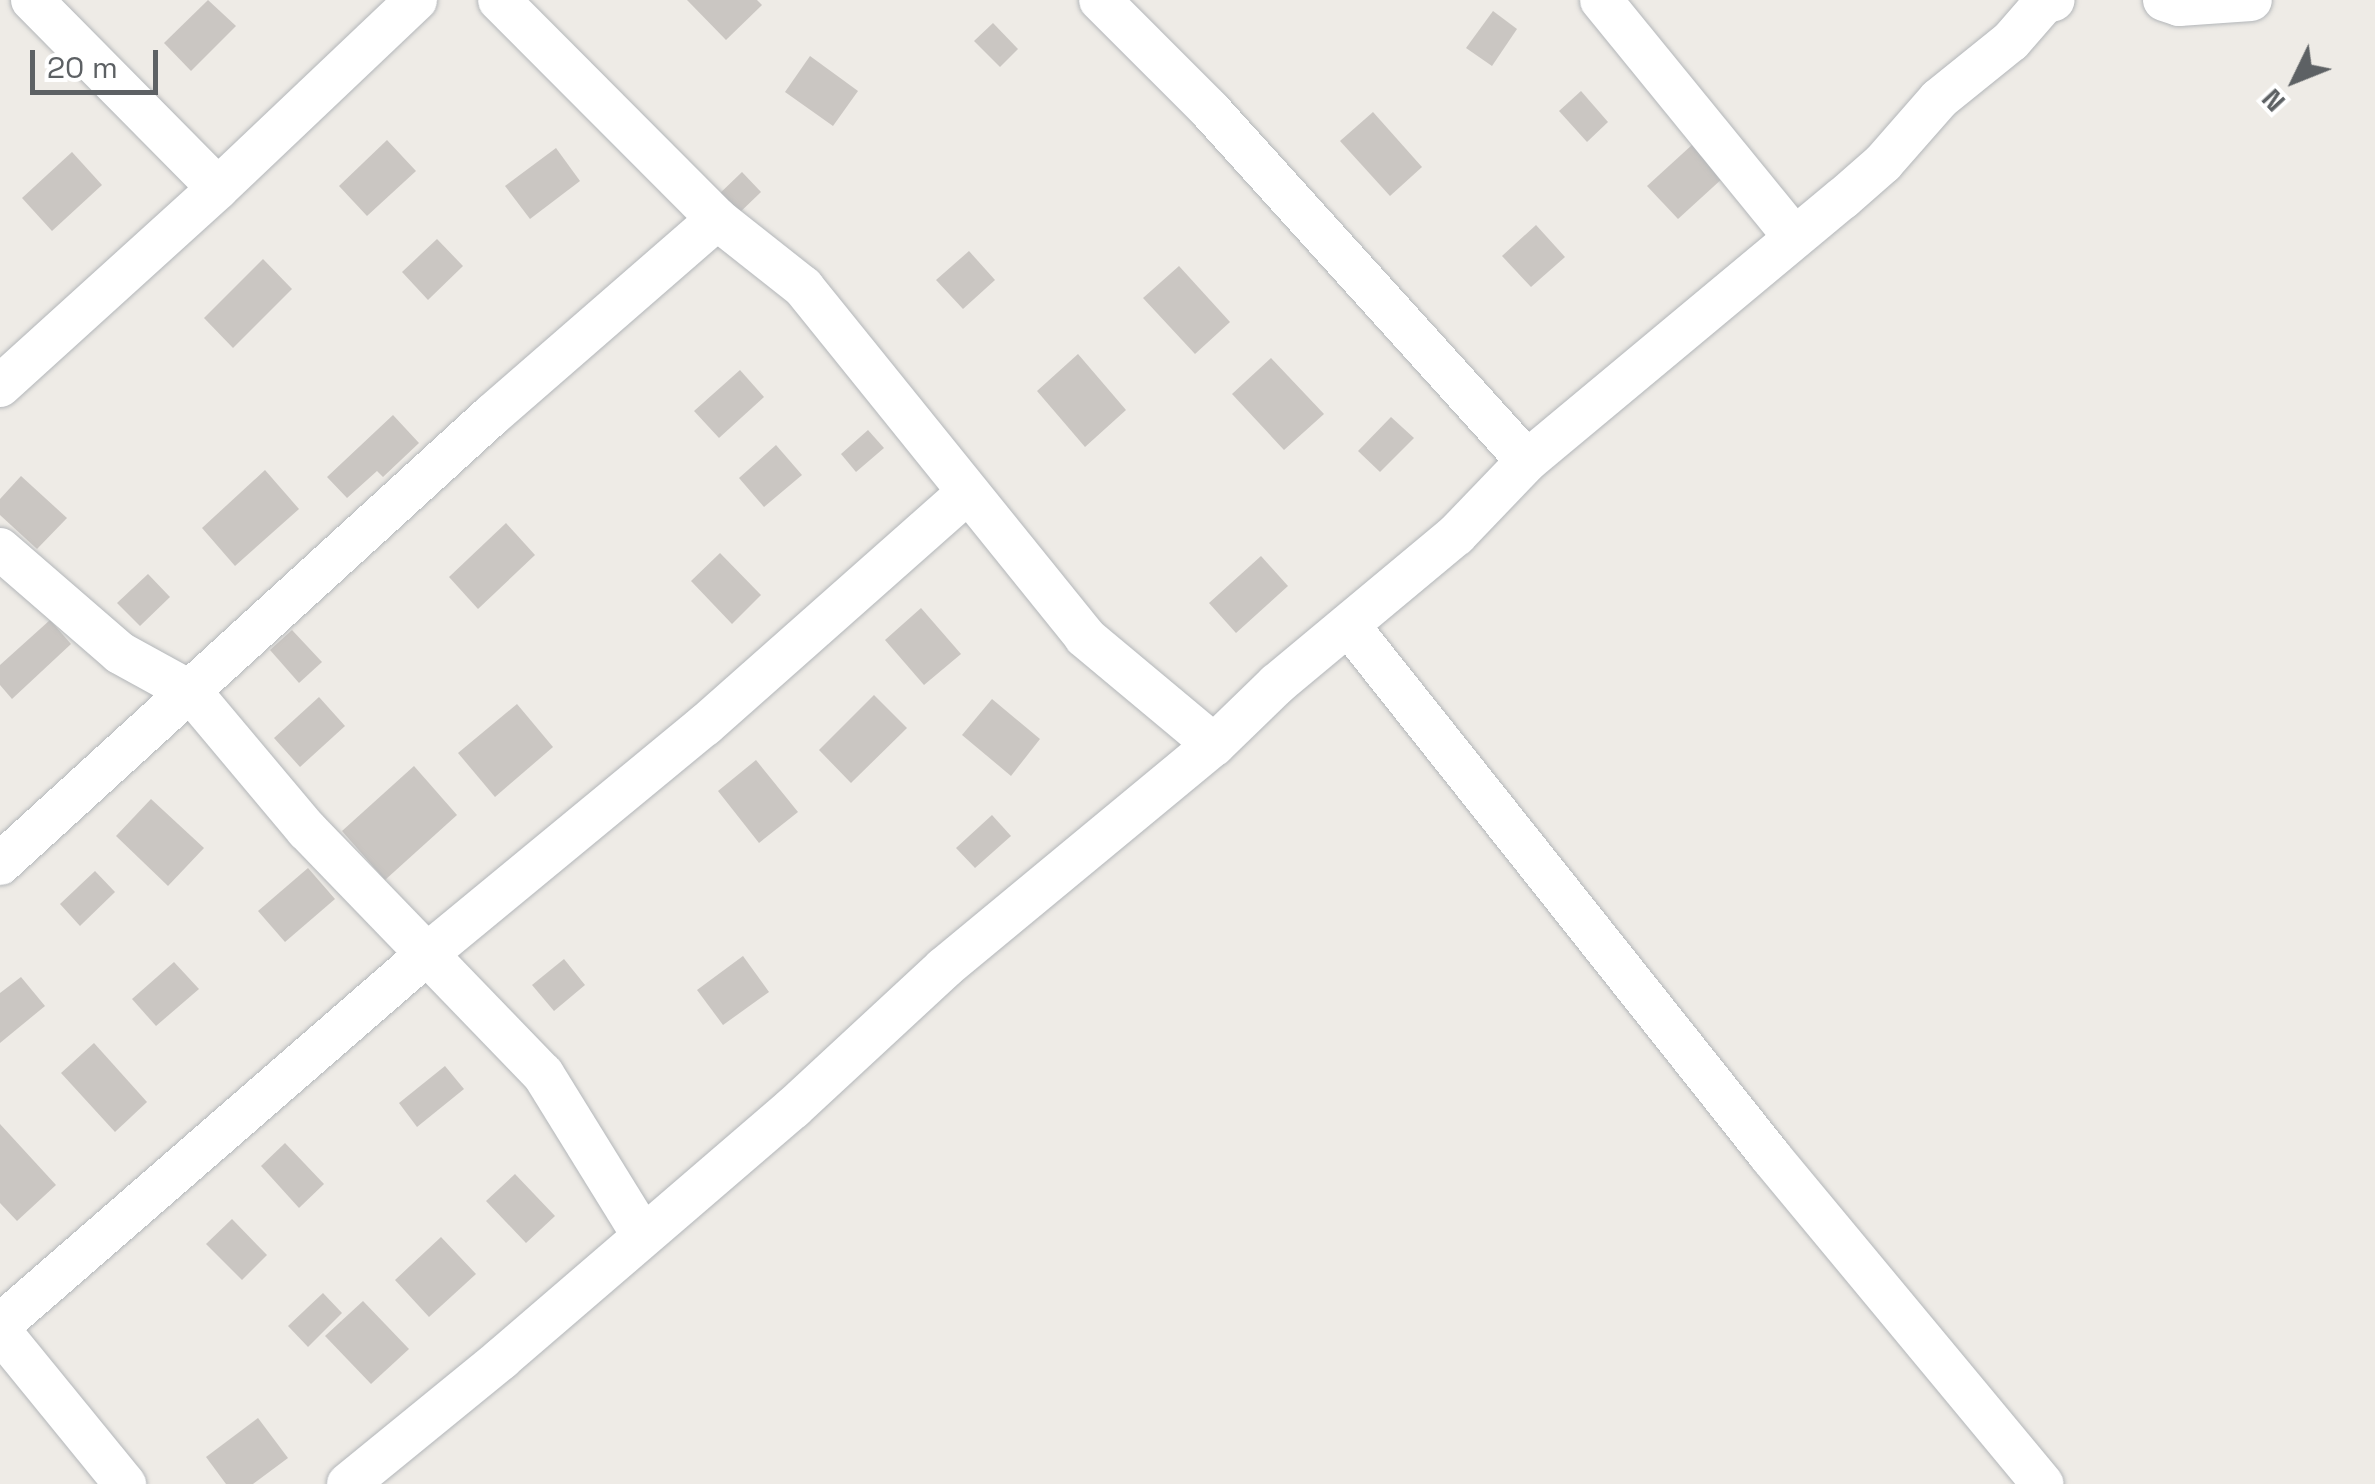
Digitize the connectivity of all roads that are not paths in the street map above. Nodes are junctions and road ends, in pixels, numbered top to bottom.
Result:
1 (32, 0) edge
2 (416, 0) edge
3 (499, 0) edge
4 (1100, 0) edge
5 (1600, 0) edge
6 (2164, 0) edge
7 (2250, 0) edge
8 (2047, 1) edge
9 (218, 188) junction
10 (717, 220) junction
11 (1794, 237) junction
12 (0, 386) edge
13 (1527, 461) junction
14 (966, 494) junction
15 (0, 549) edge
16 (1349, 626) junction
17 (191, 692) junction
18 (1214, 745) junction
19 (0, 864) edge
20 (427, 954) junction
21 (642, 1234) junction
22 (0, 1328) edge
23 (125, 1484) edge
24 (348, 1484) edge
25 (2042, 1484) edge

1 - 9 street
2 - 9 street
3 - 10 street
4 - 13 street
5 - 11 street
6 - 7 street
8 - 11 street
9 - 12 street
10 - 14 street
10 - 17 street
11 - 13 street
13 - 16 street
14 - 18 street
14 - 20 street
15 - 17 street
16 - 18 street
16 - 25 street
17 - 19 street
17 - 20 street
18 - 21 street
20 - 21 street
20 - 22 street
21 - 24 street
22 - 23 street

